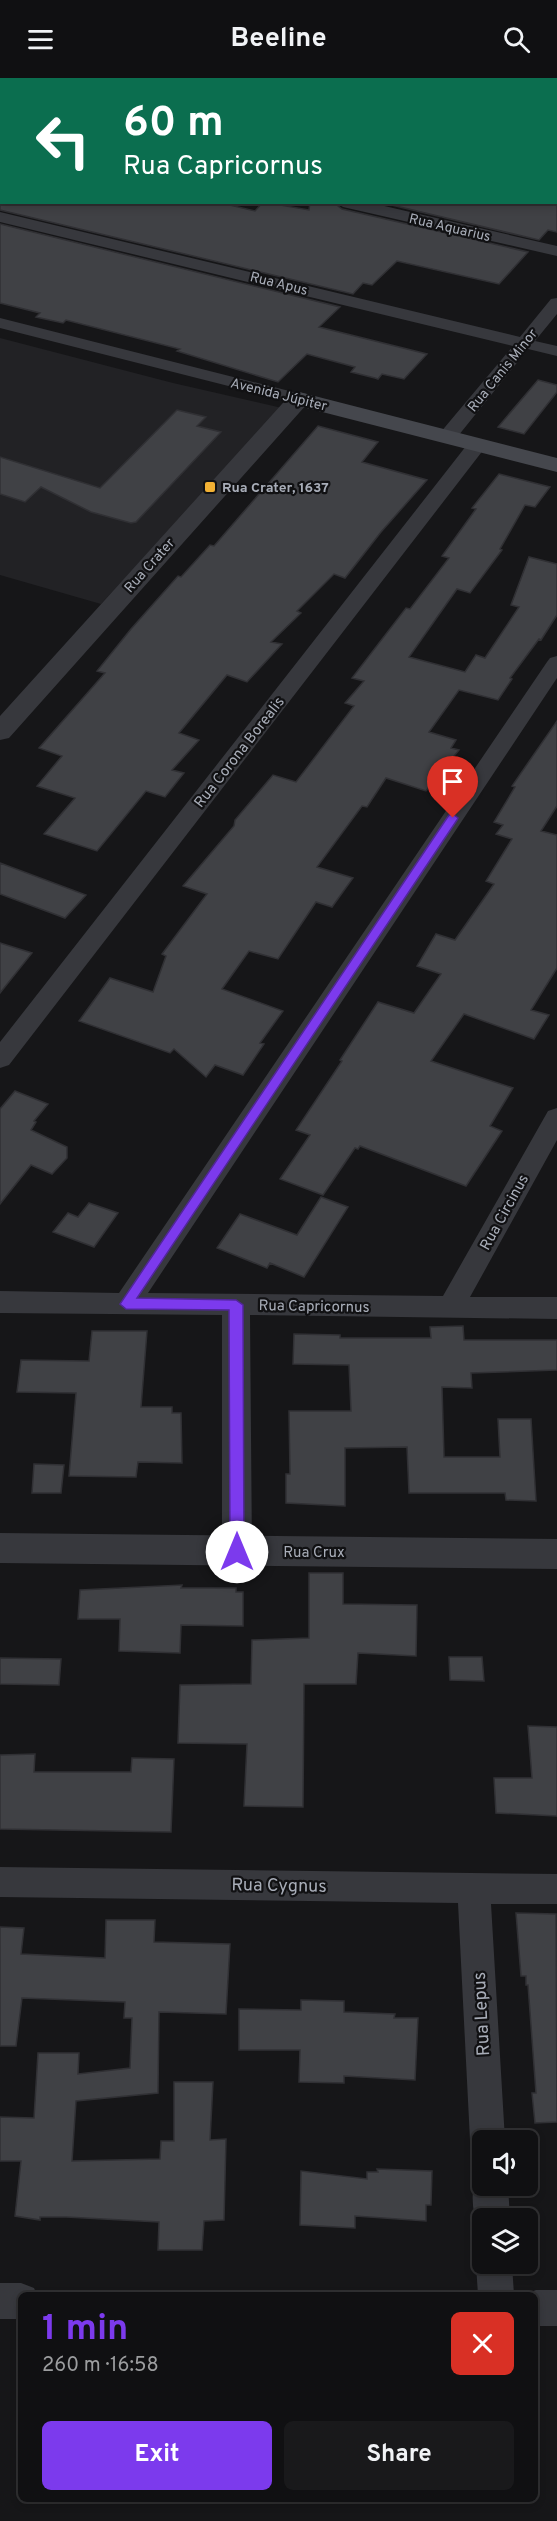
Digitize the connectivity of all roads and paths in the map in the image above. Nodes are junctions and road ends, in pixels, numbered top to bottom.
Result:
1 (353, 204) edge
2 (0, 217) edge
3 (557, 251) edge
4 (557, 303) edge
5 (0, 323) edge
6 (524, 343) junction
7 (557, 351) edge
8 (299, 399) junction
9 (447, 437) junction
10 (477, 445) junction
11 (557, 465) edge
12 (557, 662) edge
13 (0, 732) edge
14 (0, 1059) edge
15 (557, 1117) edge
16 (0, 1302) edge
17 (126, 1304) junction
18 (236, 1305) junction
19 (452, 1307) junction
20 (557, 1308) edge
21 (0, 1548) edge
22 (237, 1552) junction
23 (557, 1554) edge
24 (0, 1882) edge
25 (474, 1888) junction
26 (557, 1889) edge
27 (487, 2130) edge
28 (495, 2274) edge
29 (496, 2292) edge
30 (0, 2301) edge
31 (18, 2301) edge
32 (538, 2308) edge
33 (557, 2308) edge

1 - 3 street, Rua Aquarius
2 - 6 street, Rua Apus
4 - 6 street, Rua Canis Minor
5 - 8 street, Avenida Júpiter
6 - 7 street, Rua Apus
6 - 9 street, Rua Canis Minor
8 - 9 main road, Avenida Júpiter
8 - 13 street, Rua Crater
9 - 10 main road, Avenida Júpiter
10 - 11 main road, Avenida Júpiter
10 - 14 street, Rua Corona Borealis
12 - 17 street
15 - 19 street, Rua Circinus
16 - 17 street, Rua Capricornus
17 - 18 street, Rua Capricornus
18 - 19 street, Rua Capricornus
18 - 22 street
19 - 20 street, Rua Capricornus
21 - 22 street, Rua Crux
22 - 23 street, Rua Crux
24 - 25 street, Rua Cygnus
25 - 26 street, Rua Cygnus
25 - 27 street, Rua Lepus
28 - 29 street
30 - 31 street
32 - 33 street

